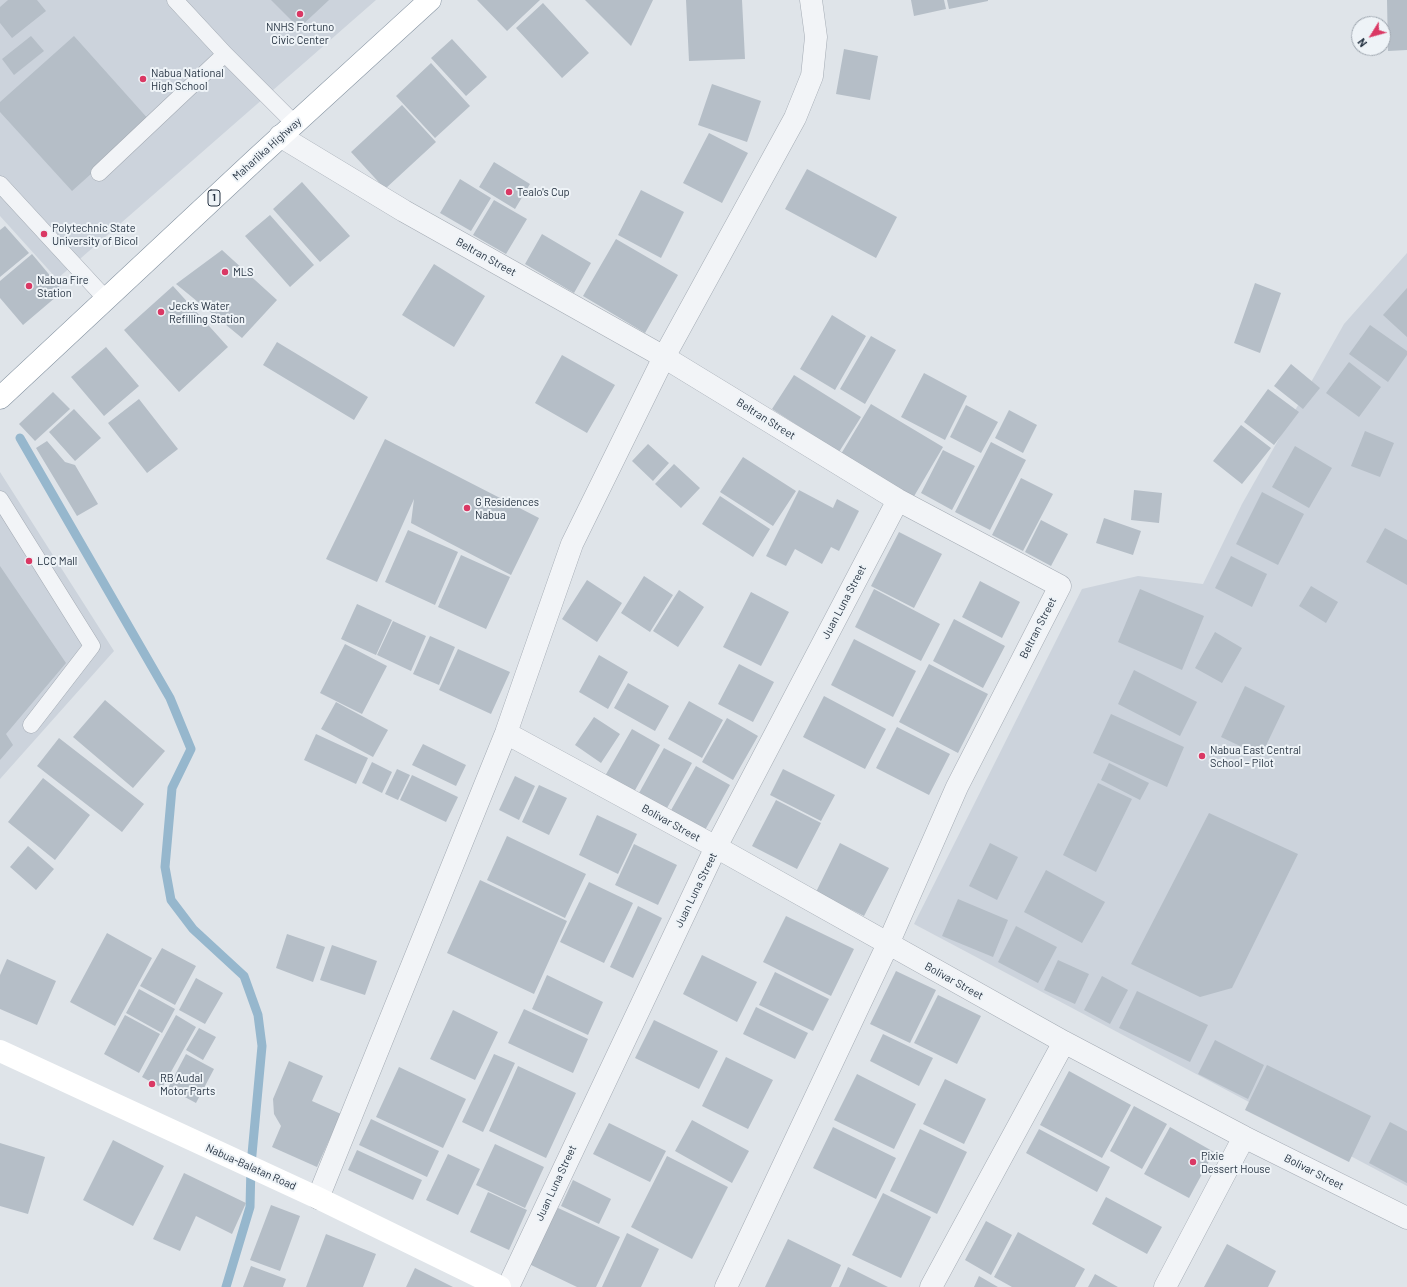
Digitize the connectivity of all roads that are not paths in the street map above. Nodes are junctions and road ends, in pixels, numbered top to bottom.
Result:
1 (175, 0) edge
2 (430, 0) edge
3 (810, 0) edge
4 (225, 54) junction
5 (287, 130) junction
6 (99, 173) dead end
7 (0, 184) edge
8 (106, 299) junction
9 (664, 356) junction
10 (0, 398) edge
11 (0, 499) edge
12 (898, 500) junction
13 (30, 725) dead end
14 (506, 732) junction
15 (716, 847) junction
16 (888, 944) junction
17 (1064, 1042) junction
18 (0, 1052) edge
19 (1244, 1137) junction
20 (318, 1198) junction
21 (1407, 1218) edge
22 (500, 1287) edge
23 (508, 1287) edge
24 (726, 1287) edge
25 (931, 1287) edge
26 (1165, 1287) edge

1 - 4 lane
2 - 5 main road, Maharlika Highway / 1
3 - 9 street
4 - 5 lane
4 - 6 lane
5 - 8 main road, Maharlika Highway / 1
5 - 9 street, Beltran Street
7 - 8 lane
8 - 10 main road, Maharlika Highway / 1
9 - 12 street, Beltran Street
9 - 14 street
11 - 13 lane
12 - 15 street, Juan Luna Street
12 - 16 street, Beltran Street
14 - 15 street, Bolivar Street
14 - 20 street
15 - 16 street, Bolivar Street
15 - 23 street, Juan Luna Street
16 - 17 street, Bolivar Street
16 - 24 street
17 - 19 street, Bolivar Street
17 - 25 street
18 - 20 main road, Nabua-Balatan Road
19 - 21 street, Bolivar Street
19 - 26 street
20 - 22 main road, Nabua-Balatan Road

